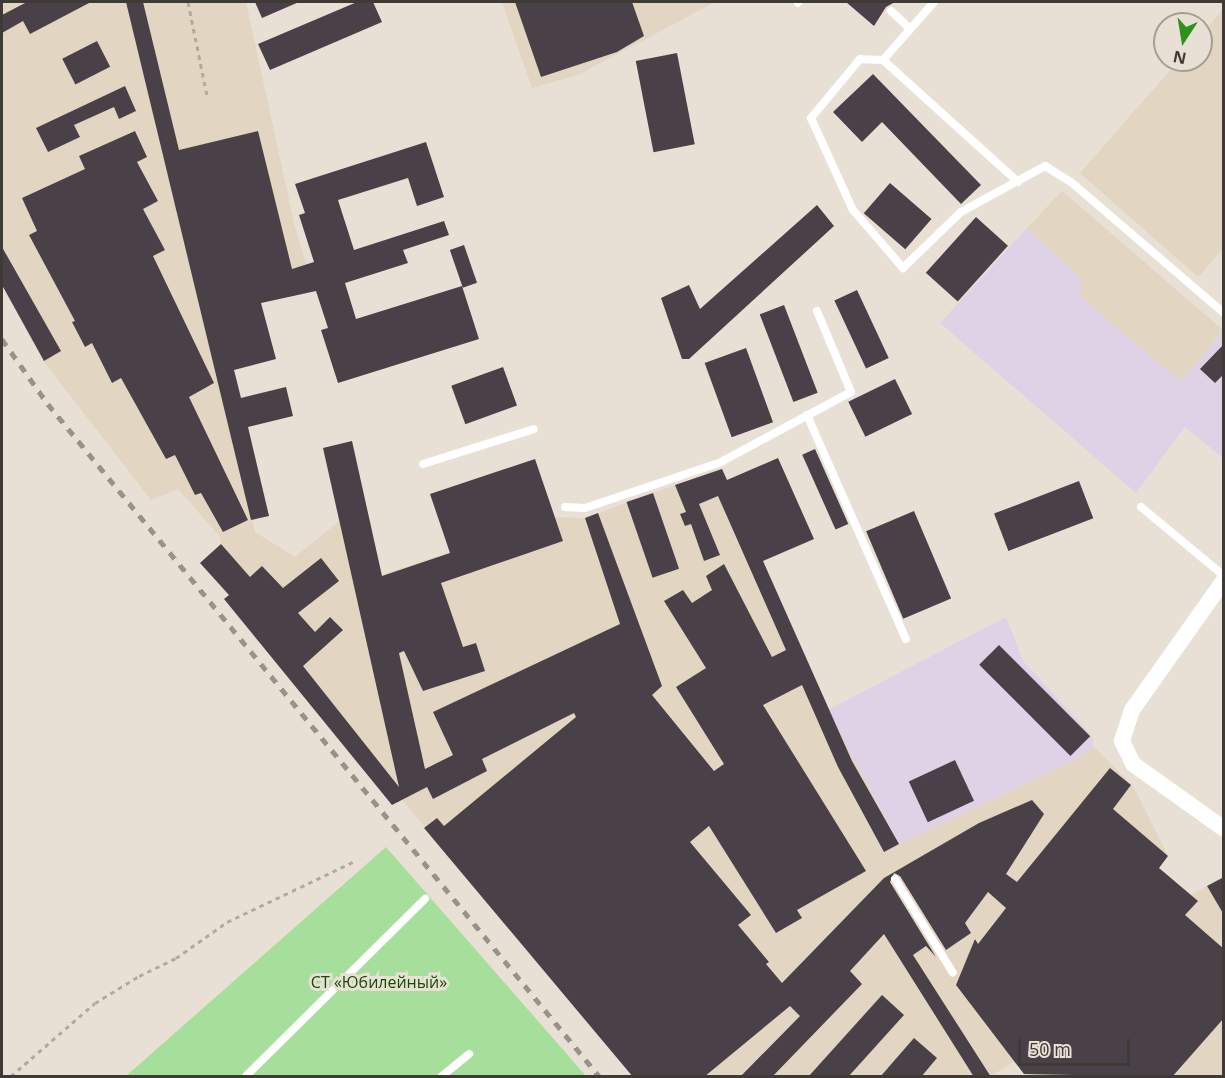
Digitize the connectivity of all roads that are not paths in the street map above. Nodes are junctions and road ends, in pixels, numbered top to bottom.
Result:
1 (934, 2) edge
2 (891, 11) dead end
3 (910, 29) junction
4 (883, 60) junction
5 (1018, 182) junction
6 (818, 311) dead end
7 (1224, 313) edge
8 (807, 415) junction
9 (534, 429) dead end
10 (423, 464) dead end
11 (565, 507) dead end
12 (1141, 507) dead end
13 (1224, 578) edge
14 (906, 639) dead end
15 (1224, 829) edge
16 (895, 879) dead end
17 (425, 899) dead end
18 (953, 973) dead end
19 (469, 1054) dead end
20 (246, 1077) edge
21 (442, 1077) edge

1 - 3 lane
2 - 3 lane
3 - 4 lane
4 - 5 lane
4 - 5 lane
5 - 7 lane
6 - 8 lane
8 - 11 lane
8 - 14 lane
9 - 10 lane
12 - 13 lane
13 - 15 street
16 - 18 lane
17 - 20 lane
19 - 21 lane

